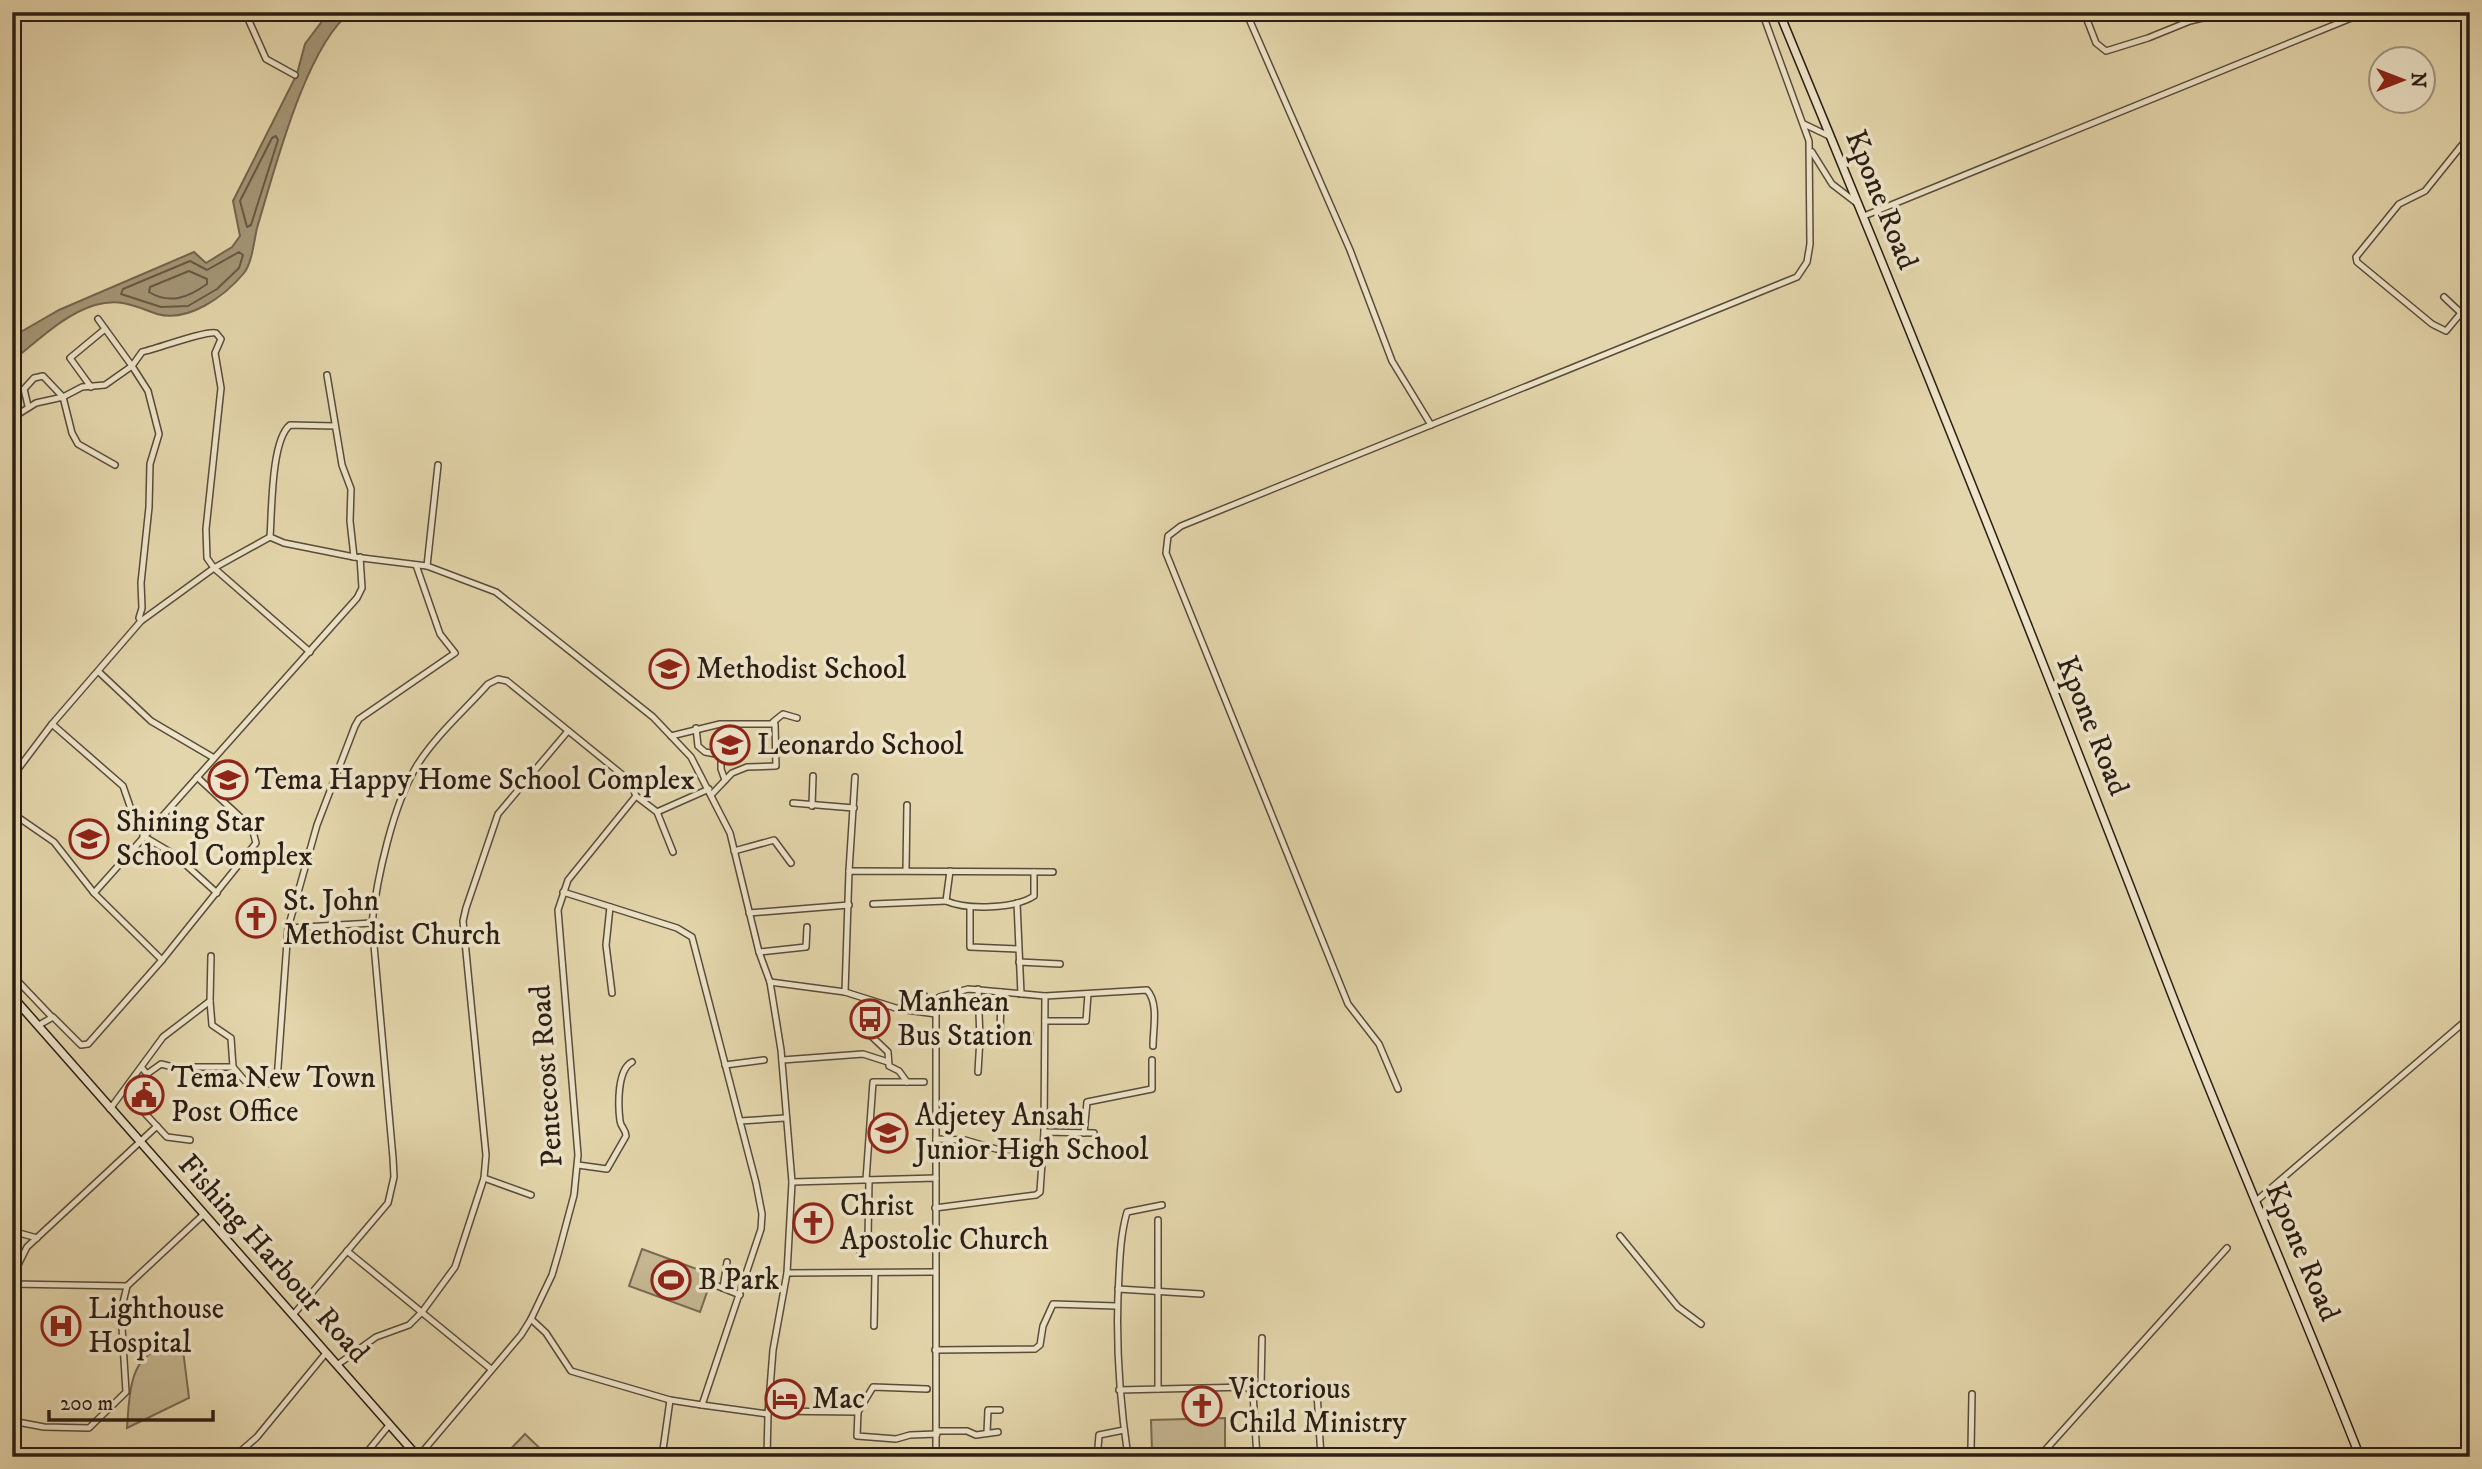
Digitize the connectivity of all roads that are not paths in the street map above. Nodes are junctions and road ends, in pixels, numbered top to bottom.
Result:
1 (245, 12) edge
2 (1246, 12) edge
3 (1762, 12) edge
4 (1779, 12) edge
5 (2084, 12) edge
6 (2227, 12) edge
7 (2366, 12) edge
8 (295, 75) dead end
9 (1804, 124) junction
10 (2470, 135) edge
11 (1831, 137) junction
12 (1810, 149) junction
13 (1859, 205) junction
14 (1864, 216) junction
15 (2444, 297) dead end
16 (98, 319) dead end
17 (105, 330) junction
18 (132, 366) junction
19 (327, 375) dead end
20 (91, 387) junction
21 (63, 397) junction
22 (28, 406) junction
23 (12, 418) edge
24 (1430, 425) junction
25 (335, 426) junction
26 (115, 465) dead end
27 (438, 465) dead end
28 (270, 537) junction
29 (357, 557) junction
30 (416, 565) junction
31 (426, 566) junction
32 (214, 568) junction
33 (141, 621) junction
34 (310, 652) junction
35 (99, 672) junction
36 (797, 718) dead end
37 (773, 722) junction
38 (52, 724) junction
39 (696, 728) junction
40 (568, 731) junction
41 (671, 736) junction
42 (722, 738) dead end
43 (721, 755) junction
44 (214, 758) junction
45 (813, 776) dead end
46 (12, 777) edge
47 (197, 777) junction
48 (855, 777) dead end
49 (724, 780) junction
50 (710, 792) junction
51 (636, 796) junction
52 (793, 803) dead end
53 (907, 805) dead end
54 (811, 806) junction
55 (854, 808) junction
56 (657, 812) junction
57 (12, 813) edge
58 (154, 824) junction
59 (143, 836) junction
60 (734, 851) junction
61 (673, 852) dead end
62 (791, 863) dead end
63 (906, 870) junction
64 (849, 871) junction
65 (950, 871) junction
66 (1034, 872) junction
67 (1053, 872) dead end
68 (563, 892) junction
69 (94, 893) junction
70 (217, 893) junction
71 (946, 901) junction
72 (1017, 903) junction
73 (873, 904) dead end
74 (849, 905) junction
75 (610, 907) junction
76 (970, 908) junction
77 (749, 913) junction
78 (372, 923) junction
79 (807, 927) dead end
80 (288, 929) junction
81 (1018, 949) junction
82 (759, 952) junction
83 (211, 956) dead end
84 (162, 960) junction
85 (1019, 962) junction
86 (1060, 964) dead end
87 (12, 975) edge
88 (771, 982) junction
89 (978, 989) junction
90 (845, 992) junction
91 (1001, 992) junction
92 (612, 993) dead end
93 (1021, 994) junction
94 (1088, 994) junction
95 (924, 995) dead end
96 (12, 996) edge
97 (1045, 996) junction
98 (209, 1001) junction
99 (866, 1001) junction
100 (899, 1009) junction
101 (936, 1014) junction
102 (51, 1016) junction
103 (2470, 1017) edge
104 (1045, 1021) junction
105 (38, 1025) junction
106 (1030, 1034) dead end
107 (980, 1038) junction
108 (1000, 1038) junction
109 (1153, 1046) dead end
110 (764, 1060) dead end
111 (782, 1060) junction
112 (1152, 1060) dead end
113 (632, 1062) dead end
114 (888, 1062) junction
115 (725, 1065) junction
116 (233, 1067) junction
117 (142, 1068) junction
118 (978, 1072) dead end
119 (907, 1082) junction
120 (925, 1082) dead end
121 (1398, 1088) dead end
122 (125, 1092) junction
123 (110, 1109) junction
124 (785, 1118) junction
125 (740, 1121) junction
126 (157, 1126) junction
127 (1044, 1132) junction
128 (1084, 1133) junction
129 (1094, 1133) dead end
130 (936, 1139) junction
131 (190, 1140) dead end
132 (140, 1143) junction
133 (1043, 1150) junction
134 (578, 1165) junction
135 (484, 1178) junction
136 (936, 1178) junction
137 (868, 1180) junction
138 (792, 1182) junction
139 (531, 1195) dead end
140 (2255, 1202) junction
141 (1162, 1205) dead end
142 (935, 1208) junction
143 (204, 1214) junction
144 (1158, 1220) dead end
145 (12, 1231) edge
146 (1620, 1236) dead end
147 (37, 1238) junction
148 (2227, 1248) dead end
149 (347, 1251) junction
150 (859, 1252) dead end
151 (727, 1262) dead end
152 (934, 1272) junction
153 (787, 1273) junction
154 (875, 1273) junction
155 (12, 1277) edge
156 (12, 1284) edge
157 (715, 1285) dead end
158 (127, 1286) junction
159 (723, 1288) junction
160 (1118, 1289) junction
161 (1158, 1291) junction
162 (1201, 1294) dead end
163 (740, 1295) junction
164 (1116, 1306) junction
165 (422, 1312) junction
166 (293, 1315) junction
167 (531, 1319) junction
168 (1701, 1324) dead end
169 (874, 1326) dead end
170 (1262, 1338) dead end
171 (935, 1350) junction
172 (326, 1353) junction
173 (337, 1365) junction
174 (491, 1369) junction
175 (927, 1389) dead end
176 (1158, 1389) junction
177 (1119, 1390) junction
178 (1317, 1393) dead end
179 (1253, 1394) junction
180 (1972, 1394) dead end
181 (670, 1400) junction
182 (702, 1405) junction
183 (1000, 1410) dead end
184 (858, 1412) junction
185 (769, 1413) junction
186 (12, 1421) edge
187 (390, 1424) junction
188 (1124, 1430) junction
189 (998, 1432) dead end
190 (937, 1433) junction
191 (987, 1433) junction
192 (1098, 1448) dead end
193 (234, 1457) edge
194 (363, 1457) edge
195 (418, 1457) edge
196 (662, 1457) edge
197 (767, 1457) edge
198 (936, 1457) edge
199 (1128, 1457) edge
200 (1257, 1457) edge
201 (1321, 1457) edge
202 (1974, 1457) edge
203 (2039, 1457) edge
204 (2360, 1457) edge

1 - 8 street
2 - 24 street
3 - 9 street
4 - 11 main road, Kpone Road
5 - 6 street
7 - 14 street
9 - 11 street
9 - 12 street
10 - 15 street
11 - 13 main road, Kpone Road
12 - 13 street
12 - 24 street
13 - 14 main road, Kpone Road
14 - 140 main road, Kpone Road
16 - 17 street
17 - 18 street
17 - 20 street
18 - 20 street
18 - 32 street
18 - 33 street
19 - 25 street
20 - 21 street
21 - 22 street
21 - 22 street
21 - 26 street
22 - 23 street
24 - 121 street
25 - 28 street
25 - 29 street
27 - 31 street
28 - 29 street
28 - 32 street
29 - 30 street
29 - 34 street
30 - 31 street
30 - 80 street
31 - 41 street
32 - 33 street
32 - 34 street
33 - 35 street
34 - 44 street
35 - 38 street
35 - 44 street
36 - 37 street
37 - 39 street
37 - 49 street
38 - 46 street
38 - 58 street
39 - 41 street
39 - 43 street
40 - 51 street
40 - 78 street
40 - 135 street
41 - 50 street
42 - 43 street
43 - 49 street
44 - 47 street
45 - 54 street
47 - 58 street
47 - 70 street
48 - 55 street
49 - 50 street
50 - 56 street
50 - 60 street
51 - 56 street
51 - 68 street, Pentecost Road
52 - 54 street
53 - 63 street
54 - 55 street
55 - 64 street
56 - 61 street
57 - 69 street
58 - 59 street
59 - 69 street
59 - 70 street
60 - 62 street
60 - 77 street
63 - 64 street
63 - 65 street
64 - 74 street
65 - 66 street
65 - 71 street
66 - 67 street
66 - 72 street
68 - 75 street
68 - 134 street, Pentecost Road
69 - 84 street
70 - 84 street
71 - 73 street
71 - 76 street
72 - 76 street
72 - 81 street
74 - 77 street
74 - 90 street
75 - 92 street
75 - 115 street
76 - 81 street
77 - 82 street
78 - 80 street
78 - 149 street
79 - 82 street
80 - 116 street
81 - 85 street
82 - 88 street
83 - 98 street
84 - 102 street
85 - 86 street
85 - 93 street
87 - 102 street
88 - 90 street
88 - 111 street
89 - 91 street
89 - 101 street
89 - 107 street
90 - 99 street
91 - 93 street
91 - 108 street
93 - 97 street
94 - 97 street
94 - 104 street
94 - 109 street
95 - 100 street
96 - 105 main road, Fishing Harbour Road
97 - 104 street
98 - 116 street
98 - 117 street
99 - 100 street
99 - 114 street
100 - 101 street
101 - 130 street
102 - 105 street
103 - 140 street
104 - 127 street
105 - 123 main road, Fishing Harbour Road
106 - 108 street
107 - 108 street
107 - 118 street
110 - 115 street
111 - 114 street
111 - 124 street
112 - 128 street
113 - 134 street
114 - 119 street
115 - 125 street
116 - 117 street
117 - 122 street
119 - 120 street
119 - 137 street
122 - 123 street
122 - 126 street
123 - 132 main road, Fishing Harbour Road
124 - 125 street
124 - 138 street
125 - 163 street
126 - 131 street
126 - 132 street
127 - 128 street
127 - 133 street
128 - 129 street
130 - 133 street
130 - 136 street
132 - 143 main road, Fishing Harbour Road
132 - 147 street
133 - 142 street
134 - 167 street, Pentecost Road
135 - 139 street
135 - 165 street
136 - 137 street
136 - 142 street
137 - 138 street
137 - 150 street
138 - 153 street
140 - 204 main road, Kpone Road
141 - 160 street
142 - 152 street
143 - 158 street
143 - 166 main road, Fishing Harbour Road
144 - 161 street
145 - 147 street
146 - 168 street
147 - 155 street
148 - 203 street
149 - 165 street
149 - 166 street
151 - 159 street
152 - 154 street
152 - 171 street
153 - 154 street
153 - 185 street
154 - 169 street
156 - 158 street
157 - 159 street
158 - 186 street
159 - 163 street
160 - 161 street
160 - 164 street
161 - 162 street
161 - 176 street
163 - 182 street
164 - 171 street
164 - 177 street
165 - 173 street
165 - 174 street
166 - 172 main road, Fishing Harbour Road
167 - 174 street, Pentecost Road
167 - 181 street
170 - 179 street
171 - 190 street
172 - 173 main road, Fishing Harbour Road
172 - 193 street
173 - 187 main road, Fishing Harbour Road
174 - 195 street, Pentecost Road
175 - 184 street
176 - 177 street
176 - 179 street
177 - 188 street
178 - 201 street
179 - 200 street
180 - 202 street
181 - 182 street
181 - 196 street
182 - 185 street
183 - 191 street
184 - 185 street
184 - 190 street
185 - 197 street
187 - 194 street
187 - 195 main road, Fishing Harbour Road
188 - 192 street
188 - 199 street
189 - 191 street
190 - 191 street
190 - 198 street

